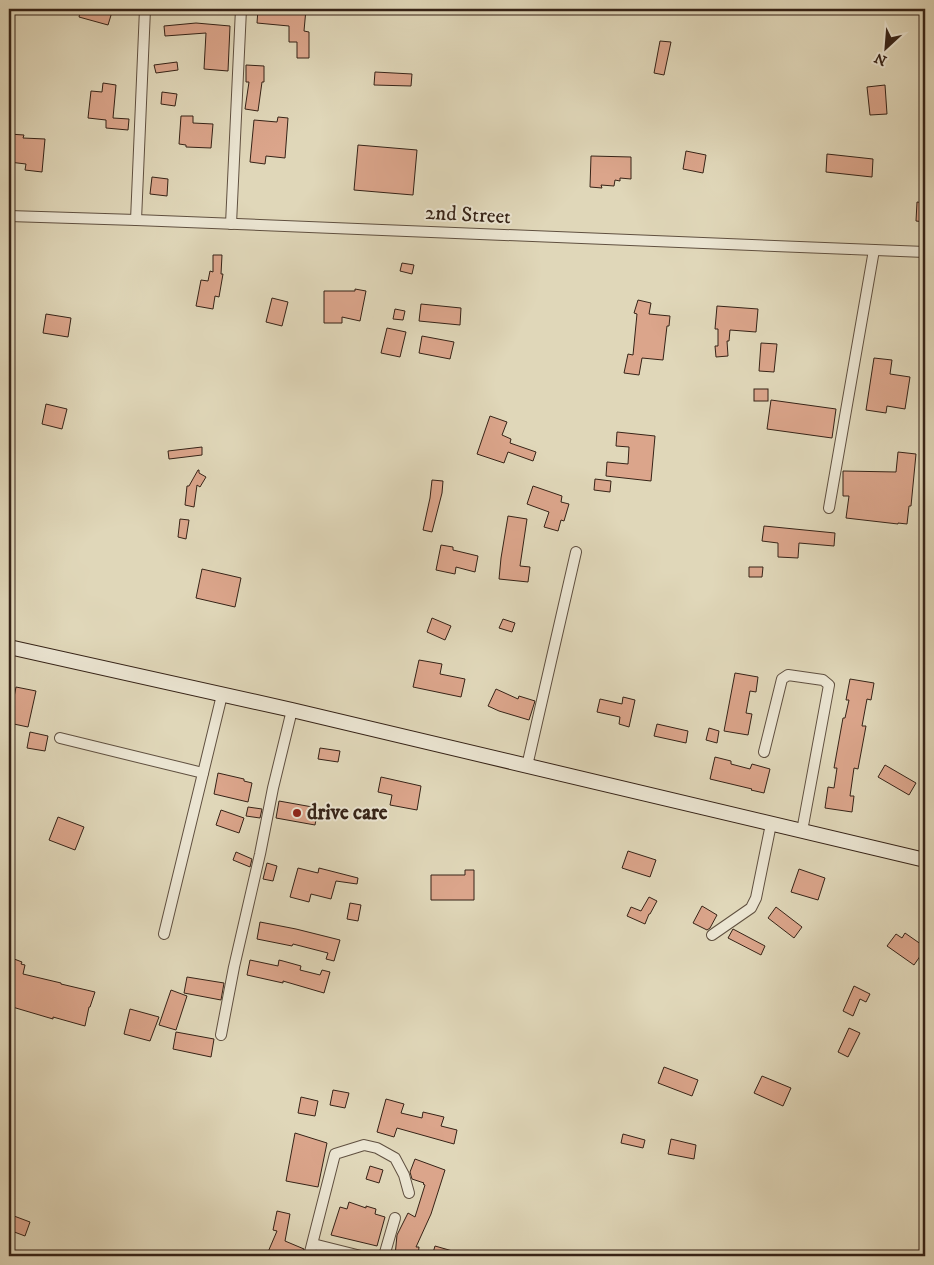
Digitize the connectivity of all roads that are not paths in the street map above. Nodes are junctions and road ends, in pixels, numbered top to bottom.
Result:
1 (146, 9) edge
2 (241, 9) edge
3 (9, 216) edge
4 (136, 220) junction
5 (231, 224) junction
6 (874, 250) junction
7 (925, 252) edge
8 (829, 508) dead end
9 (576, 552) dead end
10 (9, 647) edge
11 (222, 695) junction
12 (292, 710) junction
13 (60, 738) dead end
14 (764, 752) dead end
15 (528, 766) junction
16 (203, 773) junction
17 (771, 824) junction
18 (802, 831) junction
19 (925, 860) edge
20 (164, 934) dead end
21 (712, 935) dead end
22 (220, 1035) dead end
23 (409, 1193) dead end
24 (395, 1218) dead end
25 (312, 1244) junction
26 (309, 1256) edge
27 (361, 1256) edge
28 (384, 1256) edge

1 - 4 street
2 - 5 street
3 - 4 street, 2nd Street
4 - 5 street, 2nd Street
5 - 6 street, 2nd Street
6 - 7 street, 2nd Street
6 - 8 street
9 - 15 street
10 - 11 main road
11 - 12 main road
11 - 16 street
12 - 15 main road
12 - 22 street
13 - 16 street
14 - 18 street
15 - 17 main road
16 - 20 street
17 - 18 main road
17 - 21 street
18 - 19 main road
23 - 25 street
24 - 28 street
25 - 26 street
25 - 27 street

